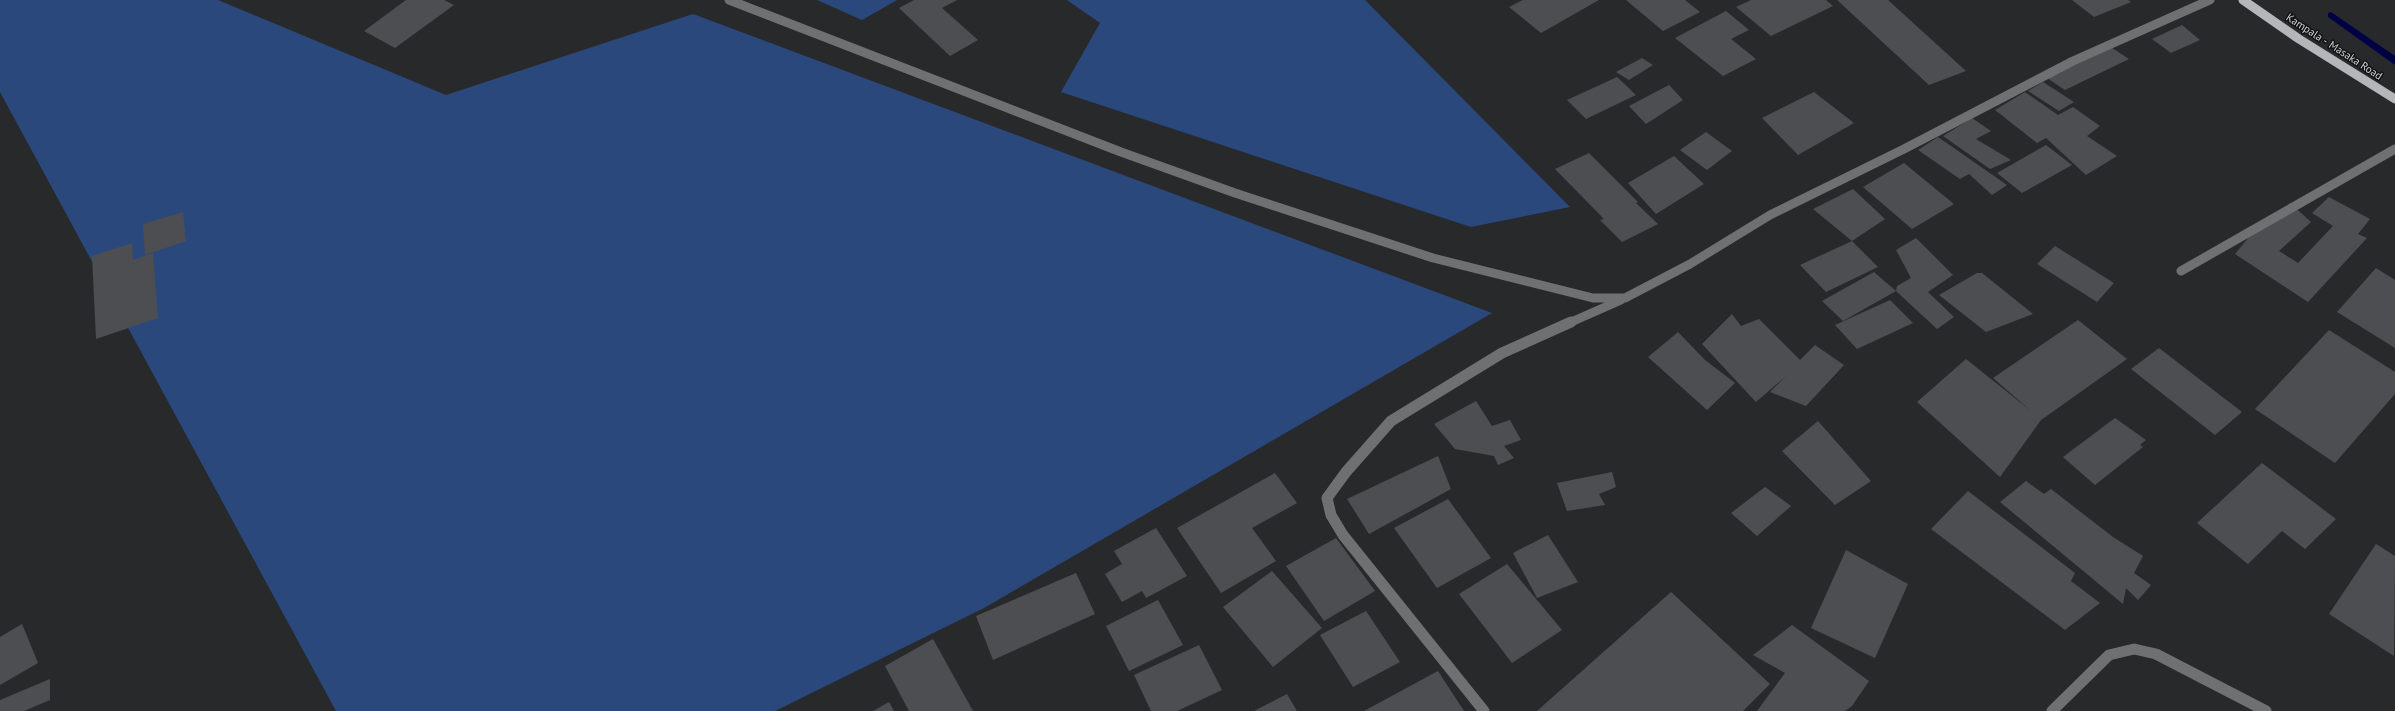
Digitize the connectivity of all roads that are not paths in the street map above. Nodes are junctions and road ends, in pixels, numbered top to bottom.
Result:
1 (729, 0) edge
2 (2210, 0) edge
3 (2243, 0) edge
4 (2395, 99) edge
5 (2395, 149) edge
6 (2181, 271) dead end
7 (1625, 298) junction
8 (1484, 711) edge
9 (2052, 711) edge
10 (2266, 711) edge

1 - 7 street
2 - 7 street
3 - 4 main road, Kampala - Masaka Road
5 - 6 street
7 - 8 street
9 - 10 street

